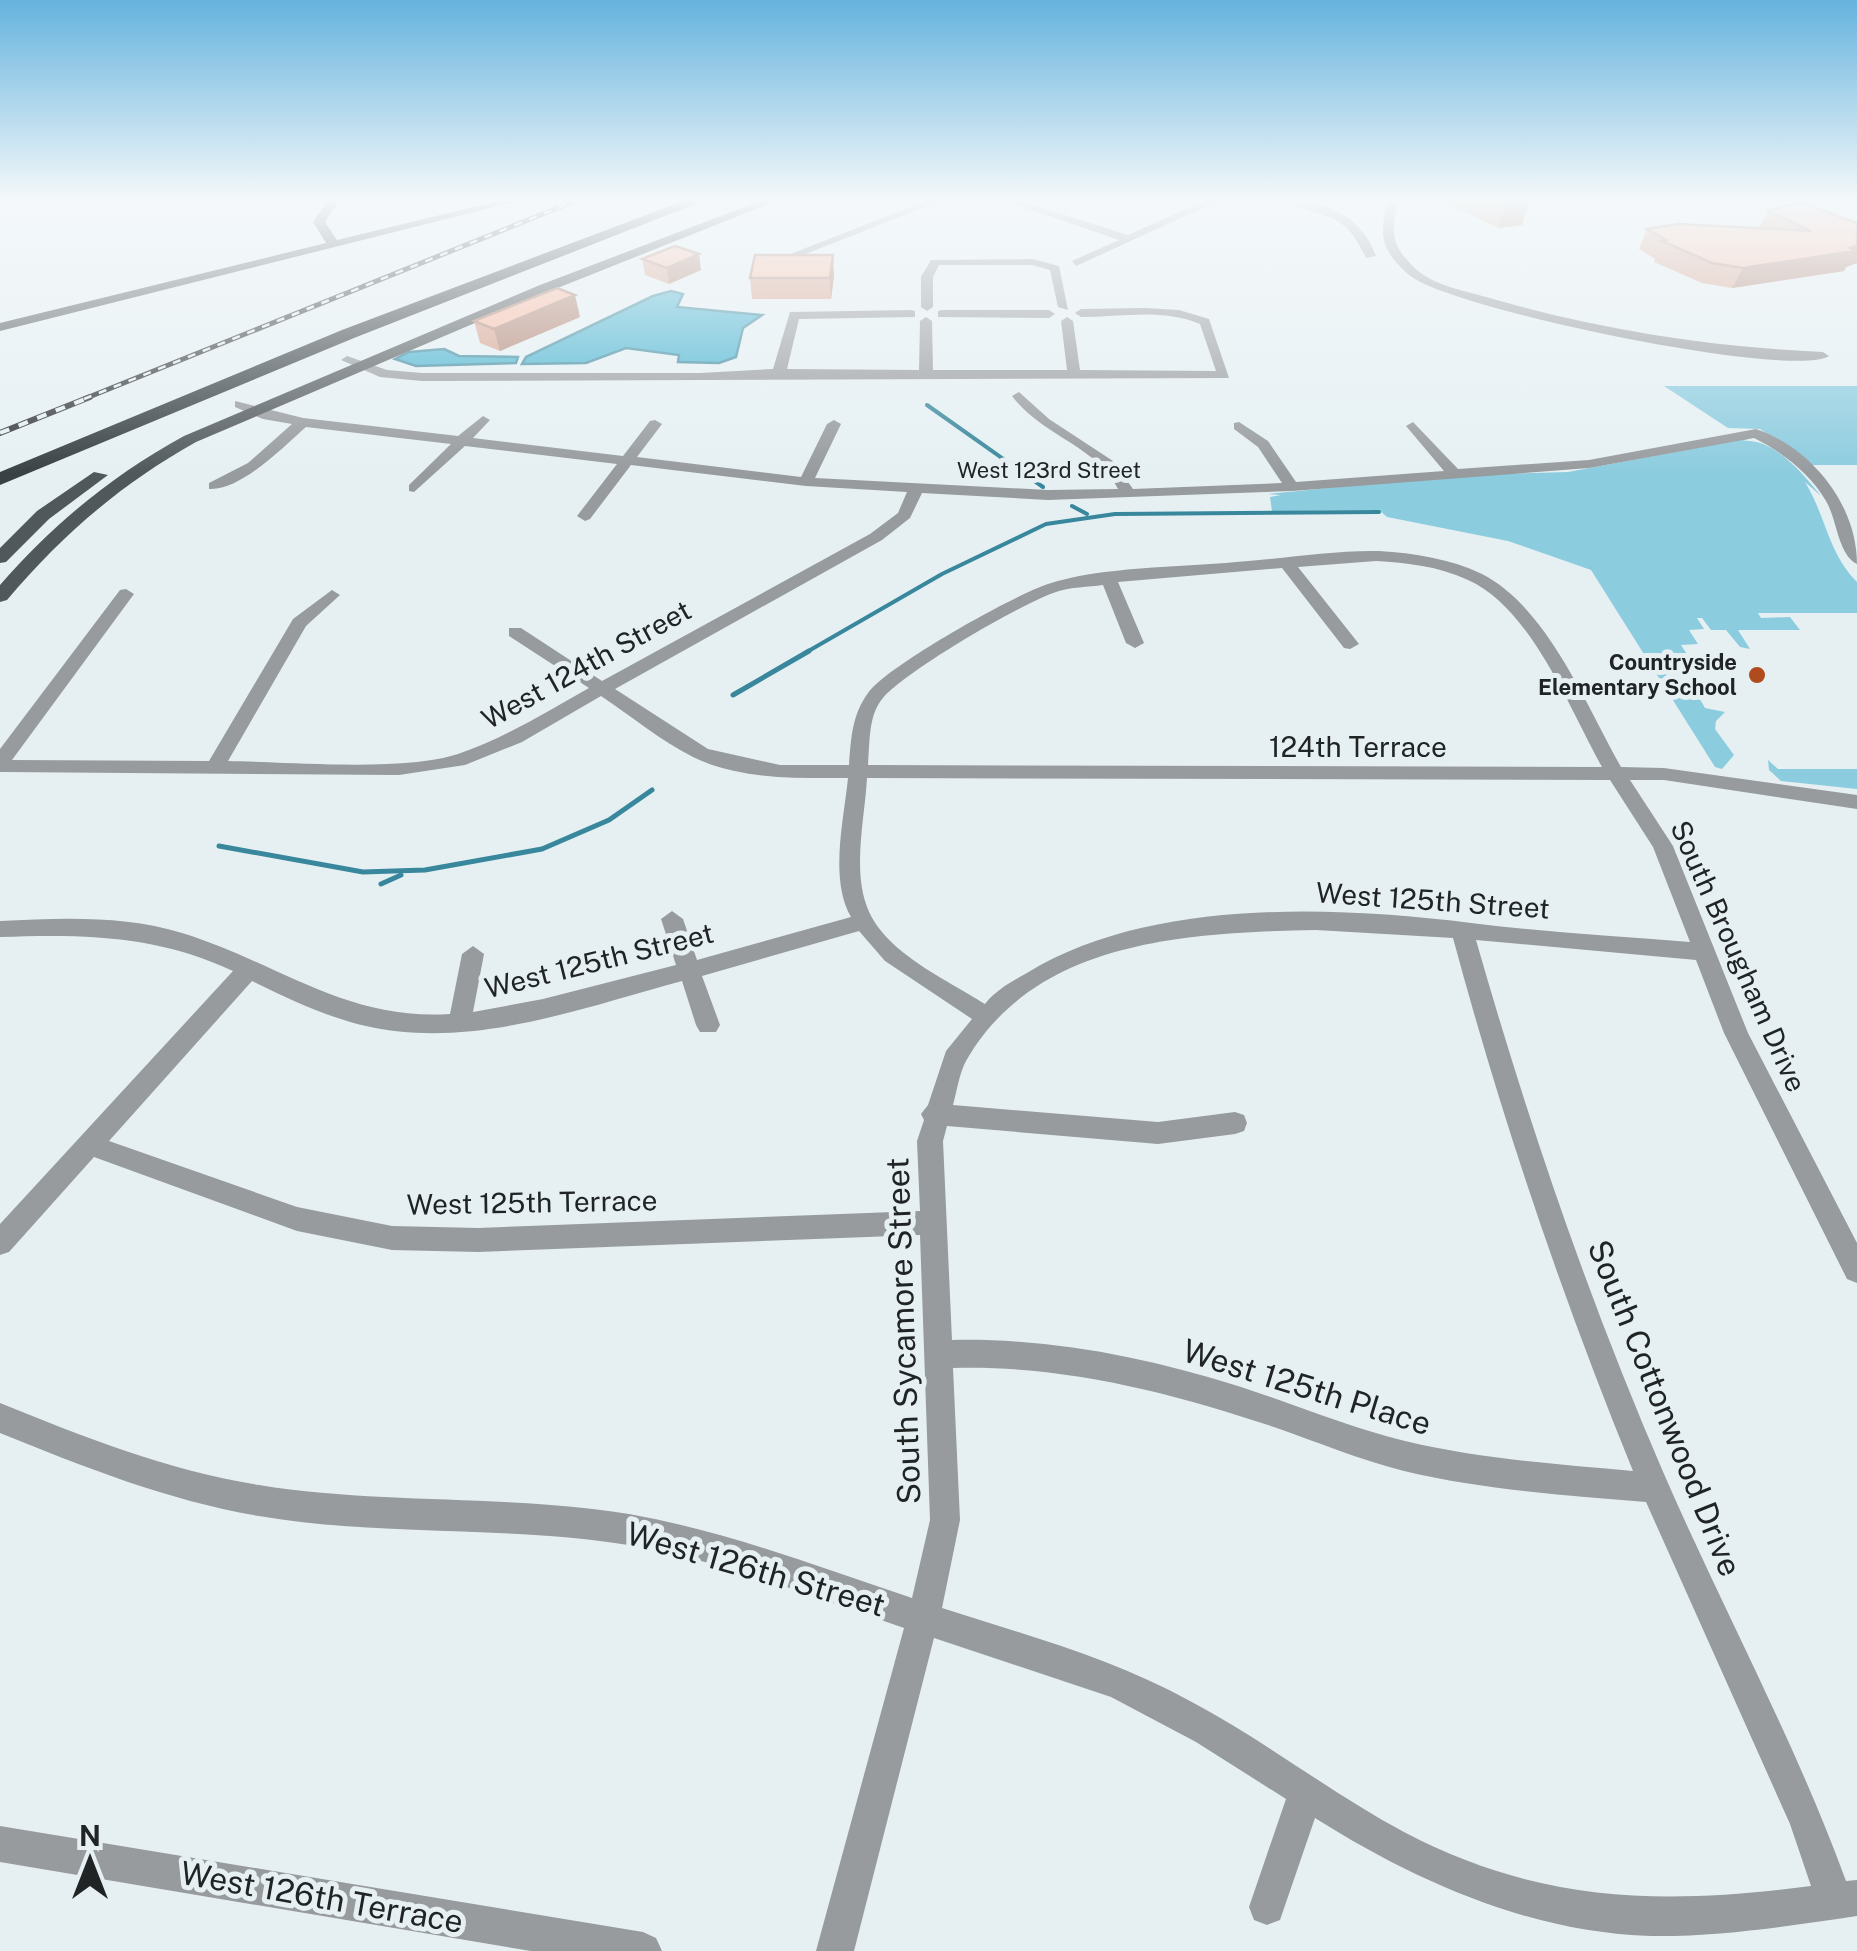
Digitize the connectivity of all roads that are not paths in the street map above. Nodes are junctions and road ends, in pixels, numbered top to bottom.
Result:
1 (133, 292) edge
2 (425, 292) edge
3 (458, 292) edge
4 (525, 292) edge
5 (535, 292) edge
6 (927, 292) edge
7 (1060, 292) edge
8 (1457, 292) edge
9 (926, 314) junction
10 (1065, 314) junction
11 (0, 325) edge
12 (1823, 356) dead end
13 (359, 360) junction
14 (779, 374) junction
15 (926, 374) junction
16 (1074, 374) junction
17 (1019, 396) dead end
18 (246, 407) junction
19 (483, 420) dead end
20 (303, 422) junction
21 (656, 424) dead end
22 (834, 424) dead end
23 (1239, 426) dead end
24 (1413, 426) dead end
25 (459, 442) junction
26 (0, 462) edge
27 (626, 462) junction
28 (1452, 471) junction
29 (0, 479) edge
30 (806, 482) junction
31 (214, 486) dead end
32 (1292, 487) junction
33 (414, 488) dead end
34 (915, 491) junction
35 (1128, 494) junction
36 (1835, 503) junction
37 (1857, 506) edge
38 (584, 516) dead end
39 (0, 558) edge
40 (1857, 559) edge
41 (1286, 563) junction
42 (8, 577) edge
43 (1108, 578) junction
44 (126, 594) dead end
45 (332, 595) dead end
46 (0, 596) edge
47 (515, 632) dead end
48 (1135, 642) dead end
49 (1350, 644) dead end
50 (600, 689) junction
51 (0, 764) edge
52 (214, 769) junction
53 (858, 772) junction
54 (1616, 774) junction
55 (1857, 802) edge
56 (672, 919) dead end
57 (864, 921) junction
58 (0, 930) edge
59 (1462, 930) junction
60 (1702, 952) junction
61 (473, 954) dead end
62 (249, 969) junction
63 (690, 970) junction
64 (985, 1016) junction
65 (460, 1022) junction
66 (708, 1025) dead end
67 (933, 1114) junction
68 (1234, 1122) dead end
69 (89, 1144) junction
70 (930, 1223) junction
71 (0, 1242) edge
72 (1857, 1270) edge
73 (939, 1354) junction
74 (0, 1418) edge
75 (1655, 1488) junction
76 (924, 1619) junction
77 (1306, 1792) junction
78 (0, 1844) edge
79 (1846, 1899) edge
80 (1267, 1907) dead end
81 (643, 1951) edge
82 (835, 1951) edge

1 - 11 main road
2 - 26 highway
3 - 29 highway
4 - 13 main road
5 - 13 main road
6 - 9 street
7 - 10 street
8 - 12 street
9 - 10 street
9 - 14 street
9 - 15 street
10 - 16 street
10 - 16 street
13 - 14 street
13 - 18 main road
14 - 15 street
15 - 16 street
17 - 35 street
18 - 20 street, West 123rd Street
18 - 39 main road
18 - 42 main road
19 - 25 street
20 - 25 street, West 123rd Street
20 - 31 street
21 - 27 street
22 - 30 street
23 - 32 street
24 - 28 street
25 - 27 street, West 123rd Street
25 - 33 street
27 - 30 street, West 123rd Street
27 - 38 street
28 - 32 street, West 123rd Street
28 - 36 street, West 123rd Street
30 - 34 street, West 123rd Street
32 - 35 street, West 123rd Street
34 - 35 street, West 123rd Street
34 - 50 street, West 124th Street
36 - 37 street
36 - 40 street
41 - 43 street, South Brougham Drive
41 - 49 street
41 - 54 street, South Brougham Drive
42 - 46 main road
43 - 48 street
43 - 53 street, South Brougham Drive
44 - 51 street
45 - 52 street
47 - 50 street, 124th Terrace
50 - 52 street, West 124th Street
50 - 53 street, 124th Terrace
51 - 52 street, West 124th Street
53 - 54 street, 124th Terrace
53 - 57 street
54 - 55 street, 124th Terrace
54 - 60 street, South Brougham Drive
56 - 63 street
57 - 63 street, West 125th Street
57 - 64 street
58 - 62 street, West 125th Street
59 - 60 street, West 125th Street
59 - 64 street, West 125th Street
59 - 75 street, South Cottonwood Drive
60 - 72 street, South Brougham Drive
61 - 65 street
62 - 65 street, West 125th Street
62 - 69 street
63 - 65 street, West 125th Street
63 - 66 street
64 - 67 street, South Sycamore Street
67 - 68 street
67 - 70 street, South Sycamore Street
69 - 70 street, West 125th Terrace
69 - 71 street
70 - 73 street, South Sycamore Street
73 - 75 street, West 125th Place
73 - 76 street, South Sycamore Street
74 - 76 street, West 126th Street
75 - 79 street, South Cottonwood Drive
76 - 77 street, West 126th Street
76 - 82 street, South Sycamore Street
77 - 79 street, West 126th Street
77 - 80 street
78 - 81 street, West 126th Terrace

